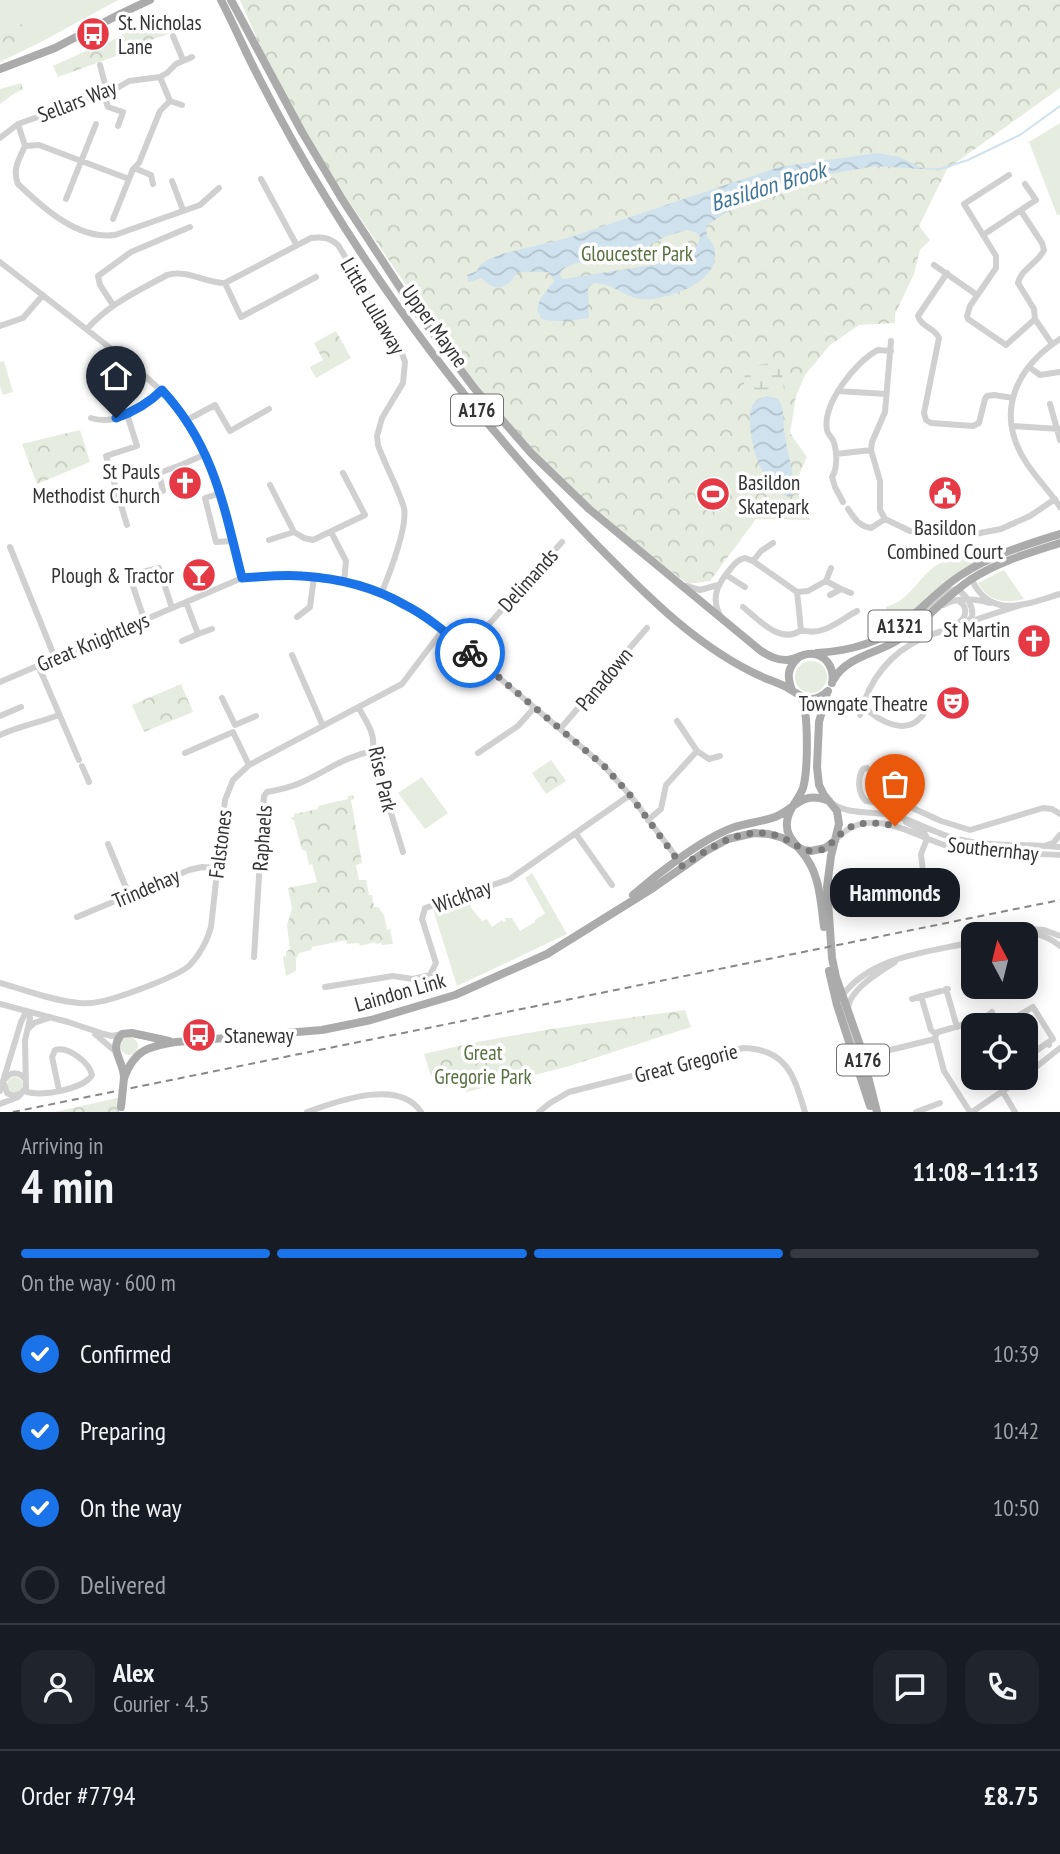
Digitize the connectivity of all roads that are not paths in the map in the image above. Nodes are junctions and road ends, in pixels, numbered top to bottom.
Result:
1 (140, 0) edge
2 (150, 0) edge
3 (221, 0) edge
4 (231, 0) edge
5 (237, 0) edge
6 (120, 14) junction
7 (173, 36) dead end
8 (252, 40) junction
9 (192, 57) dead end
10 (183, 60) junction
11 (100, 65) dead end
12 (0, 69) edge
13 (160, 76) junction
14 (105, 93) junction
15 (170, 101) junction
16 (182, 105) dead end
17 (18, 124) junction
18 (96, 124) dead end
19 (118, 126) dead end
20 (0, 138) edge
21 (25, 146) junction
22 (82, 161) junction
23 (134, 168) junction
24 (1009, 175) dead end
25 (130, 179) junction
26 (261, 179) dead end
27 (172, 181) dead end
28 (153, 184) dead end
29 (1025, 184) dead end
30 (219, 188) dead end
31 (66, 199) dead end
32 (183, 210) junction
33 (1021, 211) junction
34 (113, 219) dead end
35 (190, 227) dead end
36 (983, 235) junction
37 (296, 244) junction
38 (0, 262) edge
39 (934, 265) dead end
40 (947, 273) junction
41 (316, 278) dead end
42 (225, 283) junction
43 (43, 295) junction
44 (977, 295) junction
45 (113, 305) junction
46 (1035, 319) junction
47 (0, 326) edge
48 (87, 329) junction
49 (1060, 339) edge
50 (891, 341) dead end
51 (1052, 344) junction
52 (891, 351) junction
53 (1029, 367) junction
54 (1060, 372) edge
55 (162, 390) junction
56 (838, 391) junction
57 (886, 394) junction
58 (1013, 398) junction
59 (1050, 404) dead end
60 (269, 409) dead end
61 (127, 414) junction
62 (91, 418) dead end
63 (187, 420) junction
64 (1012, 426) junction
65 (1059, 430) edge
66 (1060, 440) edge
67 (871, 450) junction
68 (206, 454) junction
69 (836, 454) junction
70 (344, 473) dead end
71 (270, 485) dead end
72 (163, 491) dead end
73 (221, 493) junction
74 (1055, 499) junction
75 (843, 502) dead end
76 (1060, 507) edge
77 (848, 509) dead end
78 (885, 519) junction
79 (127, 525) dead end
80 (871, 528) junction
81 (294, 532) junction
82 (331, 532) junction
83 (1060, 536) edge
84 (873, 539) dead end
85 (269, 540) dead end
86 (233, 541) junction
87 (562, 542) dead end
88 (773, 543) dead end
89 (10, 547) dead end
90 (753, 561) junction
91 (975, 567) junction
92 (831, 568) dead end
93 (134, 574) dead end
94 (726, 575) junction
95 (669, 576) junction
96 (314, 577) junction
97 (242, 578) junction
98 (971, 579) junction
99 (826, 581) junction
100 (344, 582) junction
101 (132, 583) dead end
102 (718, 585) junction
103 (745, 587) dead end
104 (841, 589) junction
105 (958, 589) junction
106 (797, 592) junction
107 (851, 593) dead end
108 (381, 594) junction
109 (830, 594) dead end
110 (1060, 594) edge
111 (967, 598) junction
112 (956, 600) junction
113 (186, 601) junction
114 (1002, 606) junction
115 (1021, 606) junction
116 (743, 607) dead end
117 (172, 608) junction
118 (934, 610) junction
119 (857, 611) dead end
120 (298, 617) dead end
121 (144, 620) junction
122 (724, 621) junction
123 (904, 623) junction
124 (962, 624) junction
125 (647, 628) dead end
126 (212, 629) dead end
127 (802, 629) junction
128 (947, 629) junction
129 (442, 631) junction
130 (198, 634) junction
131 (182, 641) dead end
132 (466, 650) junction
133 (811, 654) junction
134 (292, 655) dead end
135 (801, 656) junction
136 (55, 658) junction
137 (38, 666) junction
138 (0, 682) edge
139 (830, 687) junction
140 (792, 690) junction
141 (800, 697) junction
142 (222, 698) dead end
143 (863, 703) junction
144 (21, 707) dead end
145 (359, 708) junction
146 (534, 708) junction
147 (58, 715) junction
148 (860, 715) dead end
149 (923, 715) dead end
150 (0, 716) edge
151 (256, 716) dead end
152 (677, 721) dead end
153 (323, 726) junction
154 (234, 729) junction
155 (560, 729) junction
156 (0, 735) edge
157 (372, 751) junction
158 (697, 751) junction
159 (478, 753) dead end
160 (185, 754) dead end
161 (720, 756) dead end
162 (249, 765) junction
163 (867, 768) dead end
164 (89, 782) dead end
165 (630, 795) junction
166 (831, 803) junction
167 (793, 805) junction
168 (885, 813) junction
169 (1060, 814) edge
170 (648, 820) junction
171 (576, 834) junction
172 (1060, 835) edge
173 (927, 839) junction
174 (835, 841) junction
175 (108, 844) dead end
176 (1042, 845) junction
177 (797, 846) junction
178 (1060, 846) edge
179 (403, 852) dead end
180 (1060, 855) edge
181 (680, 863) junction
182 (216, 868) junction
183 (924, 874) dead end
184 (612, 885) dead end
185 (129, 895) junction
186 (77, 917) dead end
187 (1038, 929) edge
188 (1038, 934) edge
189 (1060, 936) edge
190 (961, 945) edge
191 (1060, 946) edge
192 (254, 957) dead end
193 (906, 957) junction
194 (0, 983) edge
195 (838, 984) junction
196 (850, 986) junction
197 (326, 987) dead end
198 (843, 995) junction
199 (921, 996) junction
200 (912, 999) dead end
201 (0, 1004) edge
202 (13, 1008) junction
203 (848, 1009) junction
204 (29, 1012) junction
205 (992, 1012) dead end
206 (1022, 1013) edge
207 (1036, 1013) edge
208 (1038, 1016) edge
209 (56, 1019) junction
210 (21, 1023) junction
211 (957, 1027) junction
212 (88, 1029) junction
213 (132, 1033) junction
214 (26, 1034) junction
215 (122, 1034) junction
216 (936, 1037) junction
217 (176, 1042) junction
218 (1047, 1043) junction
219 (890, 1050) dead end
220 (1038, 1050) edge
221 (1058, 1050) edge
222 (117, 1053) junction
223 (138, 1055) junction
224 (854, 1056) junction
225 (1038, 1066) edge
226 (124, 1078) junction
227 (4, 1081) junction
228 (26, 1081) junction
229 (59, 1090) junction
230 (1006, 1090) edge
231 (0, 1091) edge
232 (23, 1092) junction
233 (1003, 1092) junction
234 (940, 1103) dead end
235 (0, 1104) edge
236 (120, 1110) edge
237 (307, 1112) edge
238 (421, 1112) edge
239 (539, 1112) edge
240 (805, 1112) edge
241 (872, 1112) edge
242 (877, 1112) edge
243 (916, 1112) edge
244 (971, 1112) edge
245 (1015, 1112) edge

1 - 6 main road
2 - 6 main road
3 - 140 main road, Upper Mayne / A176
4 - 8 main road, Upper Mayne / A176
5 - 8 main road
6 - 12 main road
7 - 10 street
8 - 95 main road, Upper Mayne / A176
9 - 10 street, Sellars Way
10 - 13 street, Sellars Way
11 - 14 street
13 - 14 street, Sellars Way
13 - 15 street
14 - 17 street, Sellars Way
14 - 19 street
15 - 16 street
15 - 23 street
17 - 20 street, Sellars Way
17 - 21 street
18 - 22 street
21 - 22 street
21 - 32 street
22 - 25 street
22 - 31 street
23 - 25 street
23 - 28 street
24 - 36 street
25 - 34 street
26 - 37 street
27 - 32 street
29 - 33 street
30 - 32 street
33 - 36 street
33 - 46 street
35 - 45 street
36 - 44 street
37 - 42 street, Little Lullaway
37 - 108 street, Little Lullaway
38 - 43 street
39 - 40 street
40 - 44 street
40 - 58 street
41 - 42 street
42 - 45 street
43 - 47 street
43 - 48 street
44 - 46 street
45 - 48 street
46 - 51 street
48 - 55 street
49 - 51 street
50 - 52 street
51 - 53 street
52 - 56 street
52 - 57 street
53 - 54 street
53 - 58 street
55 - 61 street
55 - 63 street
56 - 57 street
56 - 69 street
57 - 67 street
58 - 64 street
59 - 65 street
60 - 63 street
61 - 62 street
61 - 79 street
63 - 68 street
64 - 65 street
64 - 74 street
65 - 66 street
67 - 69 street
67 - 78 street
68 - 72 street
68 - 73 street
69 - 75 street
70 - 82 street
71 - 81 street
73 - 86 street
73 - 86 street
74 - 76 street
74 - 78 street
77 - 80 street
78 - 80 street
80 - 84 street
81 - 82 street
81 - 85 street
82 - 100 street
83 - 91 main road, A1321
83 - 98 main road, A1321
86 - 97 street
87 - 132 street, Delimands
88 - 90 street
89 - 136 street
90 - 94 street
90 - 106 street
91 - 98 street
91 - 123 main road, A1321
92 - 99 street
93 - 117 street
94 - 102 street
94 - 103 street
95 - 102 street
95 - 122 main road, Upper Mayne / A176
96 - 97 street, Great Knightleys
96 - 100 street, Great Knightleys
96 - 120 street
97 - 113 street, Great Knightleys
98 - 105 main road, A1321
98 - 114 street
99 - 104 street
99 - 106 street
100 - 108 street, Great Knightleys
101 - 121 street
102 - 122 street
104 - 107 street
104 - 109 street
105 - 111 street
105 - 118 main road, A1321
105 - 123 street
106 - 127 street
108 - 129 street, Great Knightleys
110 - 115 street
111 - 112 street
111 - 114 street
111 - 124 street
112 - 118 street
112 - 128 street
113 - 117 street, Great Knightleys
113 - 130 street
114 - 115 street
115 - 124 street
116 - 127 street
117 - 121 street, Great Knightleys
118 - 139 main road, A1321
119 - 127 street
121 - 136 street, Great Knightleys
122 - 135 main road, Upper Mayne / A176
123 - 133 main road, A1321
124 - 128 street
125 - 155 street, Panadown
126 - 130 street, Great Knightleys
128 - 143 street
129 - 132 street, Great Knightleys
129 - 145 street, Falstones
130 - 131 street, Great Knightleys
132 - 146 street, Great Knightleys
133 - 135 main road, Upper Mayne / A176
133 - 139 main road
134 - 153 street
135 - 140 main road
136 - 137 street, Great Knightleys
137 - 138 street, Great Knightleys
137 - 147 street
139 - 141 main road
139 - 166 main road, A176
140 - 141 main road, Upper Mayne / A176
141 - 167 main road, A176
142 - 154 street
143 - 148 street
143 - 149 street
144 - 150 street
145 - 153 street, Falstones
145 - 157 street, Rise Park
146 - 155 street, Great Knightleys
146 - 159 street
147 - 156 street
147 - 164 street
151 - 154 street
152 - 158 street
153 - 162 street, Falstones
154 - 160 street
154 - 162 street
155 - 165 street, Great Knightleys
157 - 179 street, Rise Park
157 - 192 street, Raphaels
158 - 161 street
158 - 170 street
162 - 182 street, Falstones
163 - 169 street
165 - 170 street, Great Knightleys
165 - 171 street, Wickhay
166 - 167 main road
166 - 168 street, Southernhay
166 - 174 main road, A176
167 - 177 main road, A176
167 - 181 main road, Laindon Link
168 - 173 street, Southernhay
168 - 176 street, Southernhay
170 - 181 street, Great Knightleys
171 - 184 street
171 - 197 street, Wickhay
172 - 176 street
173 - 174 street, Southernhay
173 - 180 street, Southernhay
173 - 183 street
174 - 177 main road
174 - 195 main road, A176
175 - 185 street
176 - 178 street, Southernhay
177 - 181 main road, Laindon Link
177 - 224 main road, A176
181 - 217 main road, Laindon Link
182 - 185 street, Trindehay
182 - 194 street, Falstones
185 - 186 street, Trindehay
187 - 189 street
188 - 191 street
190 - 193 street
193 - 196 street
193 - 203 street
195 - 196 street
195 - 198 main road, A176
196 - 198 street
198 - 203 main road, A176
198 - 224 street
199 - 200 street
199 - 211 street
199 - 216 street
201 - 202 street
202 - 204 street
202 - 210 street
203 - 242 main road, A176
204 - 209 street
204 - 210 street
204 - 214 street
205 - 211 street
206 - 207 street
208 - 218 street
209 - 212 street
209 - 214 street
210 - 227 street
211 - 216 street
212 - 215 street
212 - 222 street
213 - 215 main road
213 - 217 main road, Laindon Link
213 - 223 main road
214 - 228 street
215 - 222 main road
216 - 219 street
216 - 244 street
217 - 223 main road, Laindon Link
218 - 220 street
218 - 221 street
221 - 225 street
222 - 223 main road
222 - 226 main road
223 - 226 main road
224 - 241 main road, A176
226 - 236 main road, bridge
227 - 228 street
227 - 231 street
227 - 232 street
228 - 232 street
229 - 229 street
229 - 232 street
230 - 233 street
232 - 235 street
233 - 244 street
233 - 245 street
234 - 243 street
237 - 238 street
239 - 240 street, Great Gregorie

